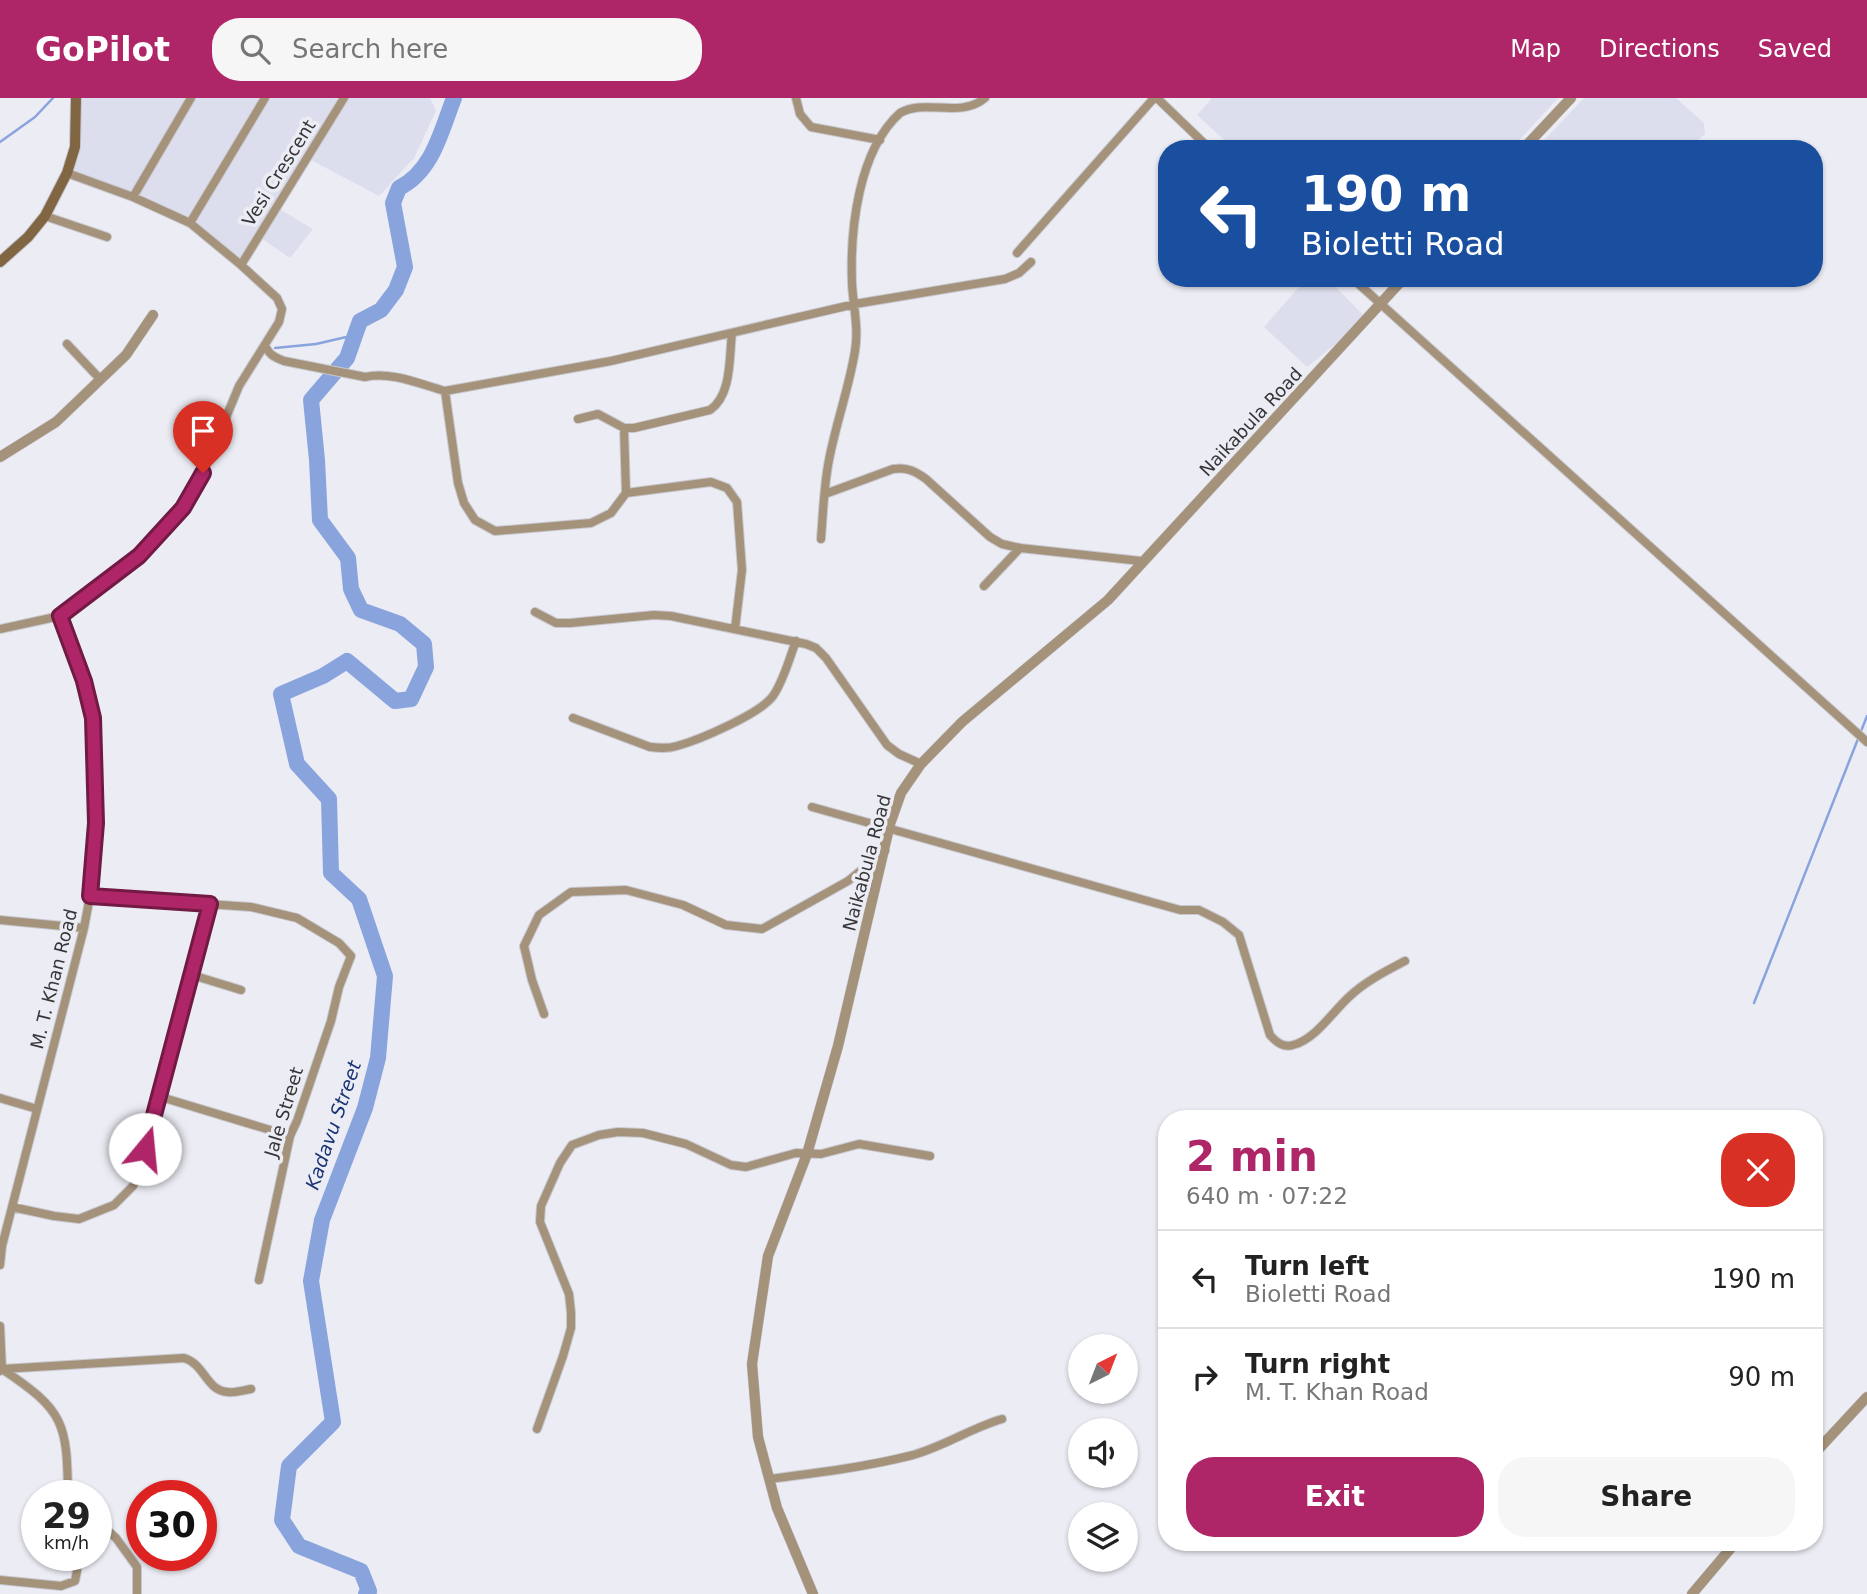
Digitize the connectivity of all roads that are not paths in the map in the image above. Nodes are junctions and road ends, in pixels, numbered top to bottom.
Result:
1 (76, 98) edge
2 (191, 98) edge
3 (265, 98) edge
4 (344, 98) edge
5 (796, 98) edge
6 (985, 98) edge
7 (1156, 98) edge
8 (1571, 98) edge
9 (880, 140) junction
10 (1200, 140) edge
11 (1531, 140) edge
12 (67, 173) junction
13 (133, 197) junction
14 (45, 216) junction
15 (190, 223) junction
16 (107, 237) dead end
17 (1017, 253) dead end
18 (0, 262) edge
19 (1031, 262) dead end
20 (241, 265) junction
21 (1362, 287) edge
22 (1396, 287) edge
23 (1381, 303) junction
24 (855, 304) junction
25 (153, 315) dead end
26 (732, 333) junction
27 (67, 344) dead end
28 (265, 345) junction
29 (100, 379) junction
30 (445, 391) junction
31 (578, 419) dead end
32 (624, 428) junction
33 (0, 457) edge
34 (625, 492) junction
35 (825, 494) junction
36 (821, 539) dead end
37 (1020, 548) junction
38 (1141, 561) junction
39 (984, 586) dead end
40 (535, 612) dead end
41 (60, 616) junction
42 (0, 629) edge
43 (735, 629) junction
44 (796, 641) junction
45 (573, 718) dead end
46 (1863, 739) edge
47 (921, 764) junction
48 (812, 807) dead end
49 (890, 828) junction
50 (885, 851) junction
51 (90, 896) junction
52 (210, 904) junction
53 (0, 920) edge
54 (84, 928) junction
55 (1405, 961) dead end
56 (192, 975) junction
57 (241, 990) dead end
58 (544, 1014) dead end
59 (161, 1097) junction
60 (0, 1098) edge
61 (37, 1109) junction
62 (290, 1136) junction
63 (807, 1154) junction
64 (930, 1156) dead end
65 (12, 1207) junction
66 (0, 1265) edge
67 (260, 1280) dead end
68 (0, 1326) edge
69 (1, 1370) edge
70 (251, 1389) dead end
71 (1867, 1397) edge
72 (1002, 1419) dead end
73 (537, 1429) dead end
74 (1823, 1444) edge
75 (769, 1479) junction
76 (67, 1480) edge
77 (112, 1534) edge
78 (1728, 1551) edge
79 (78, 1571) edge
80 (0, 1580) edge
81 (137, 1594) edge
82 (813, 1594) edge
83 (1692, 1594) edge

1 - 12 main road
2 - 13 street
3 - 15 street
4 - 20 street, Vesi Crescent
5 - 9 street
6 - 9 street
7 - 10 street
7 - 17 street
8 - 11 street
9 - 24 street
12 - 13 street
12 - 14 main road
13 - 15 street
14 - 16 street
14 - 18 main road
15 - 20 street
19 - 24 street
20 - 28 street
21 - 23 street
22 - 23 street, Naikabula Road
23 - 38 street, Naikabula Road
23 - 46 street
24 - 26 street
24 - 35 street
25 - 29 street
26 - 30 street
26 - 32 street
27 - 29 street
28 - 30 street
28 - 41 street
29 - 33 street
30 - 34 street
31 - 32 street
32 - 34 street
34 - 43 street
35 - 36 street
35 - 37 street
37 - 38 street
37 - 39 street
38 - 47 street, Naikabula Road
40 - 43 street
41 - 42 street
41 - 51 street, M. T. Khan Road
43 - 44 street
44 - 45 street
44 - 47 street
47 - 49 street, Naikabula Road
48 - 49 street
49 - 50 street, Naikabula Road
49 - 55 street
50 - 58 street
50 - 63 street, Naikabula Road
51 - 52 street
51 - 54 street, M. T. Khan Road
52 - 56 street
52 - 62 street, Jale Street
53 - 54 street
54 - 61 street, M. T. Khan Road
56 - 57 street
56 - 59 street
59 - 62 street
59 - 65 street
60 - 61 street
61 - 65 street, M. T. Khan Road
62 - 67 street, Jale Street
63 - 64 street
63 - 73 street
63 - 75 street, Naikabula Road
65 - 66 street, M. T. Khan Road
68 - 69 street
69 - 70 street
69 - 76 street
71 - 74 street
72 - 75 street
75 - 82 street, Naikabula Road
77 - 81 street
78 - 83 street
79 - 80 street

